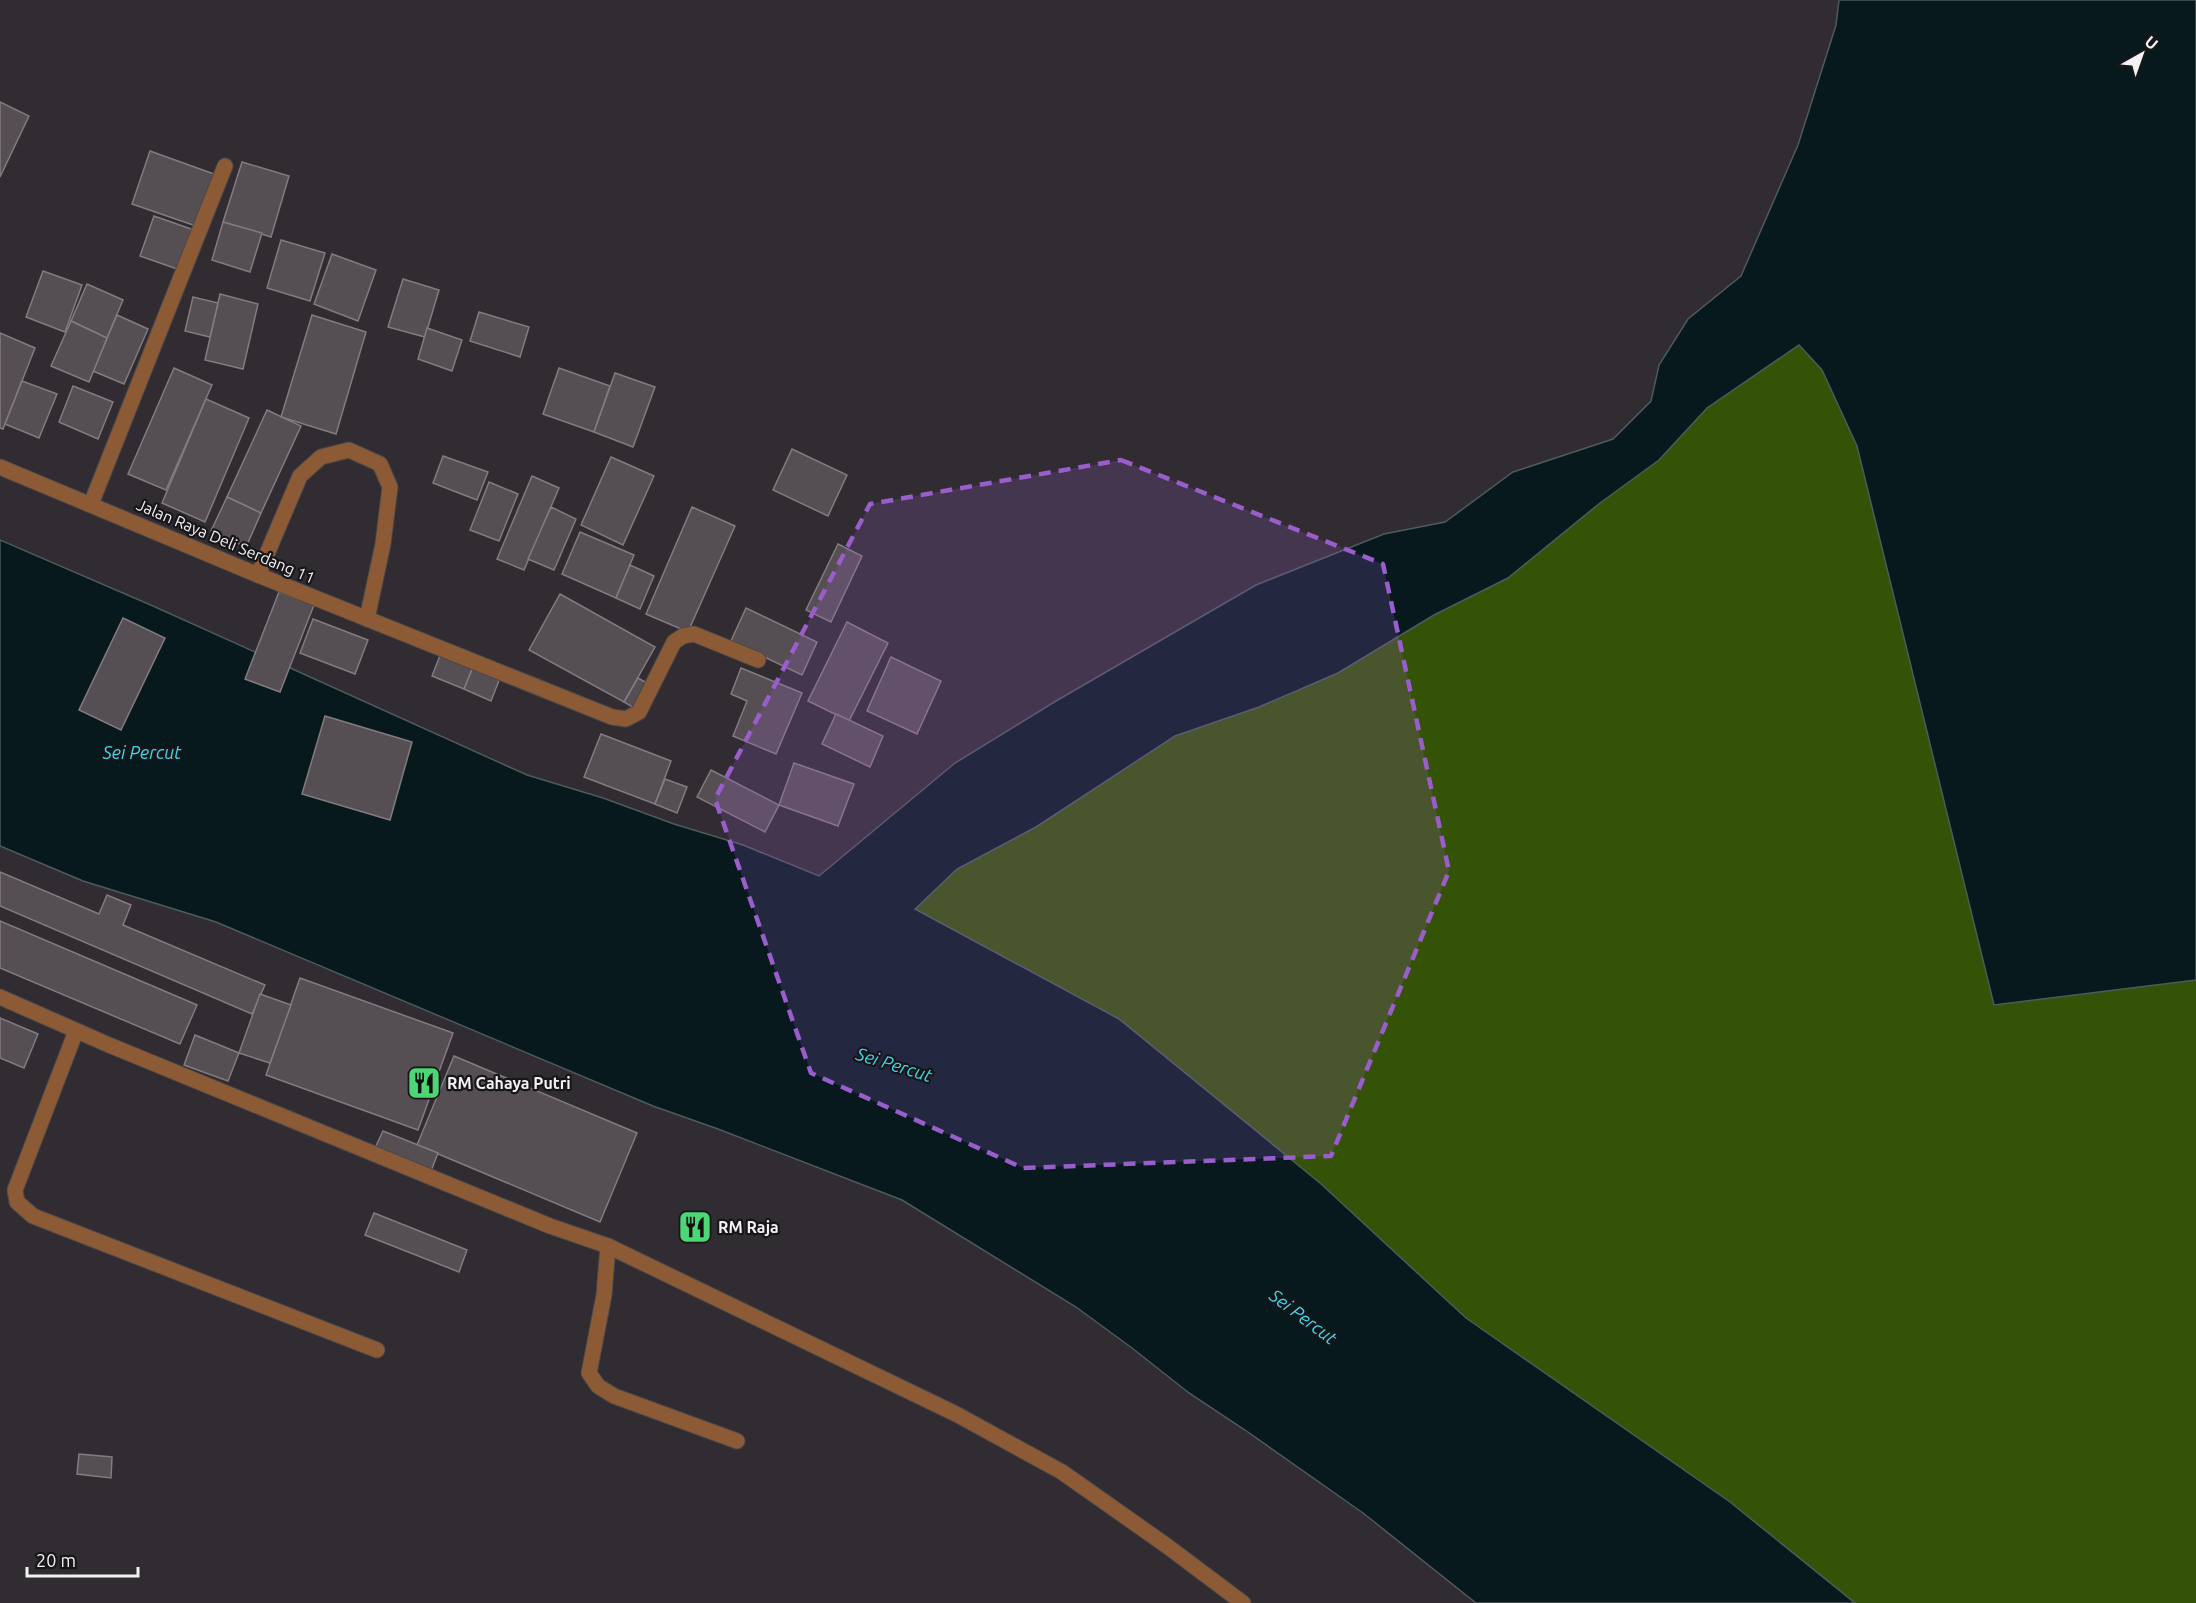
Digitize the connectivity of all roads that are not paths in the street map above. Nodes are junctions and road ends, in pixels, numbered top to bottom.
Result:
1 (225, 166) dead end
2 (0, 467) edge
3 (91, 504) junction
4 (258, 575) junction
5 (367, 619) junction
6 (758, 660) dead end
7 (0, 997) edge
8 (76, 1031) junction
9 (608, 1246) junction
10 (377, 1350) dead end
11 (737, 1441) dead end
12 (1244, 1603) edge

1 - 3 street
2 - 3 street, Jalan Raya Deli Serdang 11
3 - 4 street, Jalan Raya Deli Serdang 11
4 - 5 street, Jalan Raya Deli Serdang 11
4 - 5 street
5 - 6 street, Jalan Raya Deli Serdang 11
7 - 8 street
8 - 9 street
8 - 10 street
9 - 11 street
9 - 12 street

